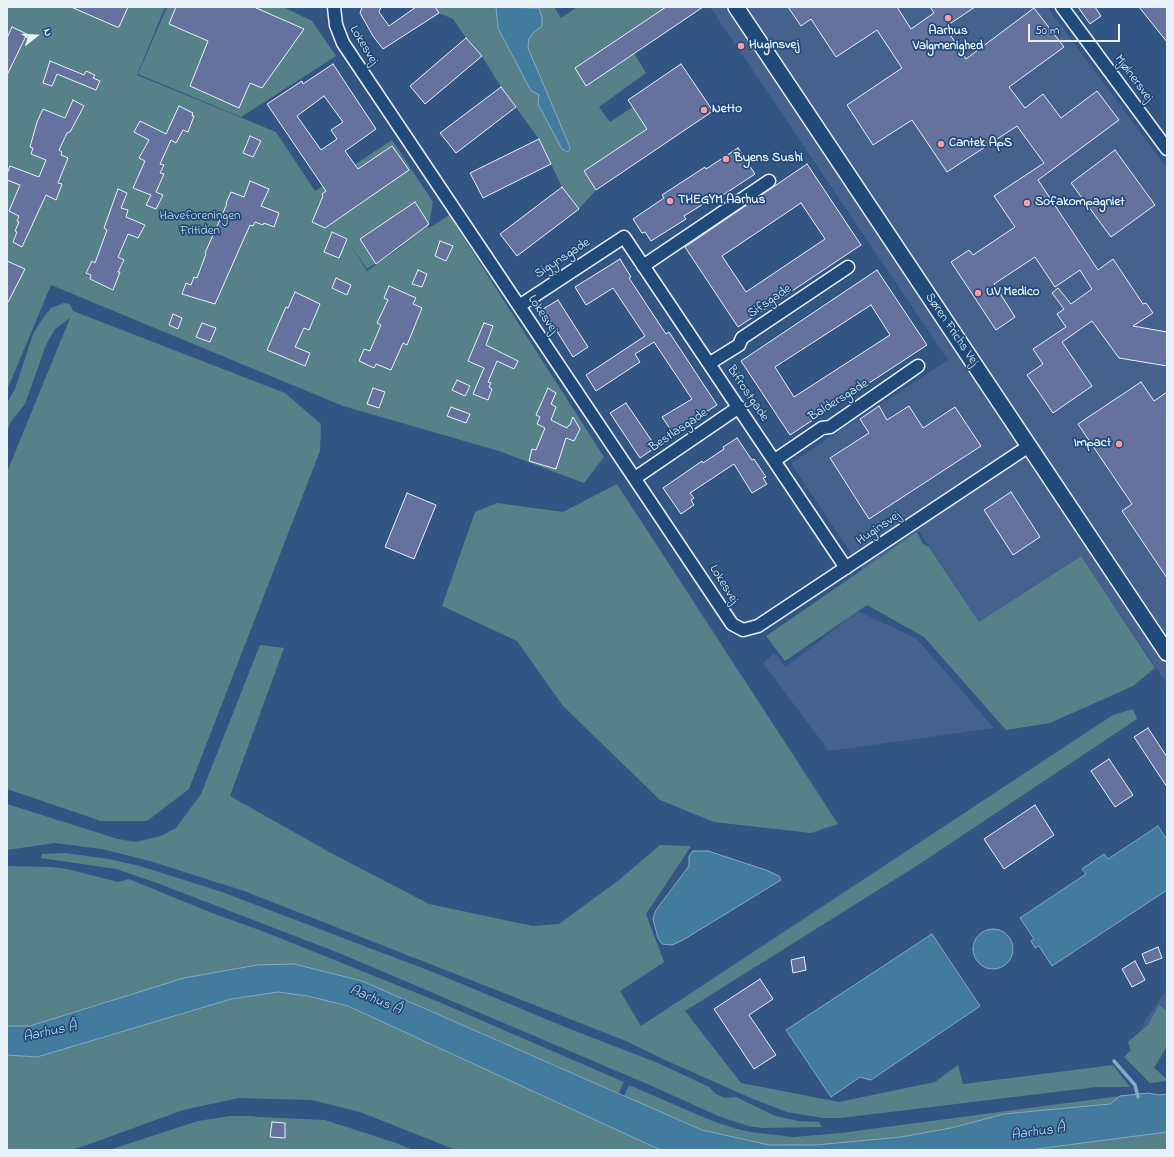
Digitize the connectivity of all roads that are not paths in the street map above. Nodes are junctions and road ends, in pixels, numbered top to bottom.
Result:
1 (334, 7) edge
2 (736, 7) edge
3 (1062, 7) edge
4 (1167, 148) edge
5 (769, 181) dead end
6 (624, 237) joint
7 (644, 266) junction
8 (848, 267) dead end
9 (519, 306) junction
10 (710, 363) junction
11 (918, 366) dead end
12 (739, 407) junction
13 (1029, 446) junction
14 (775, 460) junction
15 (635, 478) junction
16 (846, 568) junction
17 (743, 630) joint
18 (1167, 653) edge

1 - 9 street, Lokesvej
2 - 13 street, Søren Frichs Vej
3 - 4 street, Mjølnersvej
5 - 7 street
6 - 7 street, Bifrostgade
6 - 9 street, Sigynsgade
7 - 10 street, Bifrostgade
8 - 10 street, Sifsgade
9 - 15 street, Lokesvej
10 - 12 street, Bifrostgade
11 - 14 street, Baldersgade
12 - 14 street, Bifrostgade
12 - 15 street, Bestlasgade
13 - 16 street, Huginsvej
13 - 18 street, Søren Frichs Vej
14 - 16 street, Bifrostgade
15 - 17 street, Lokesvej
16 - 17 street, Huginsvej

